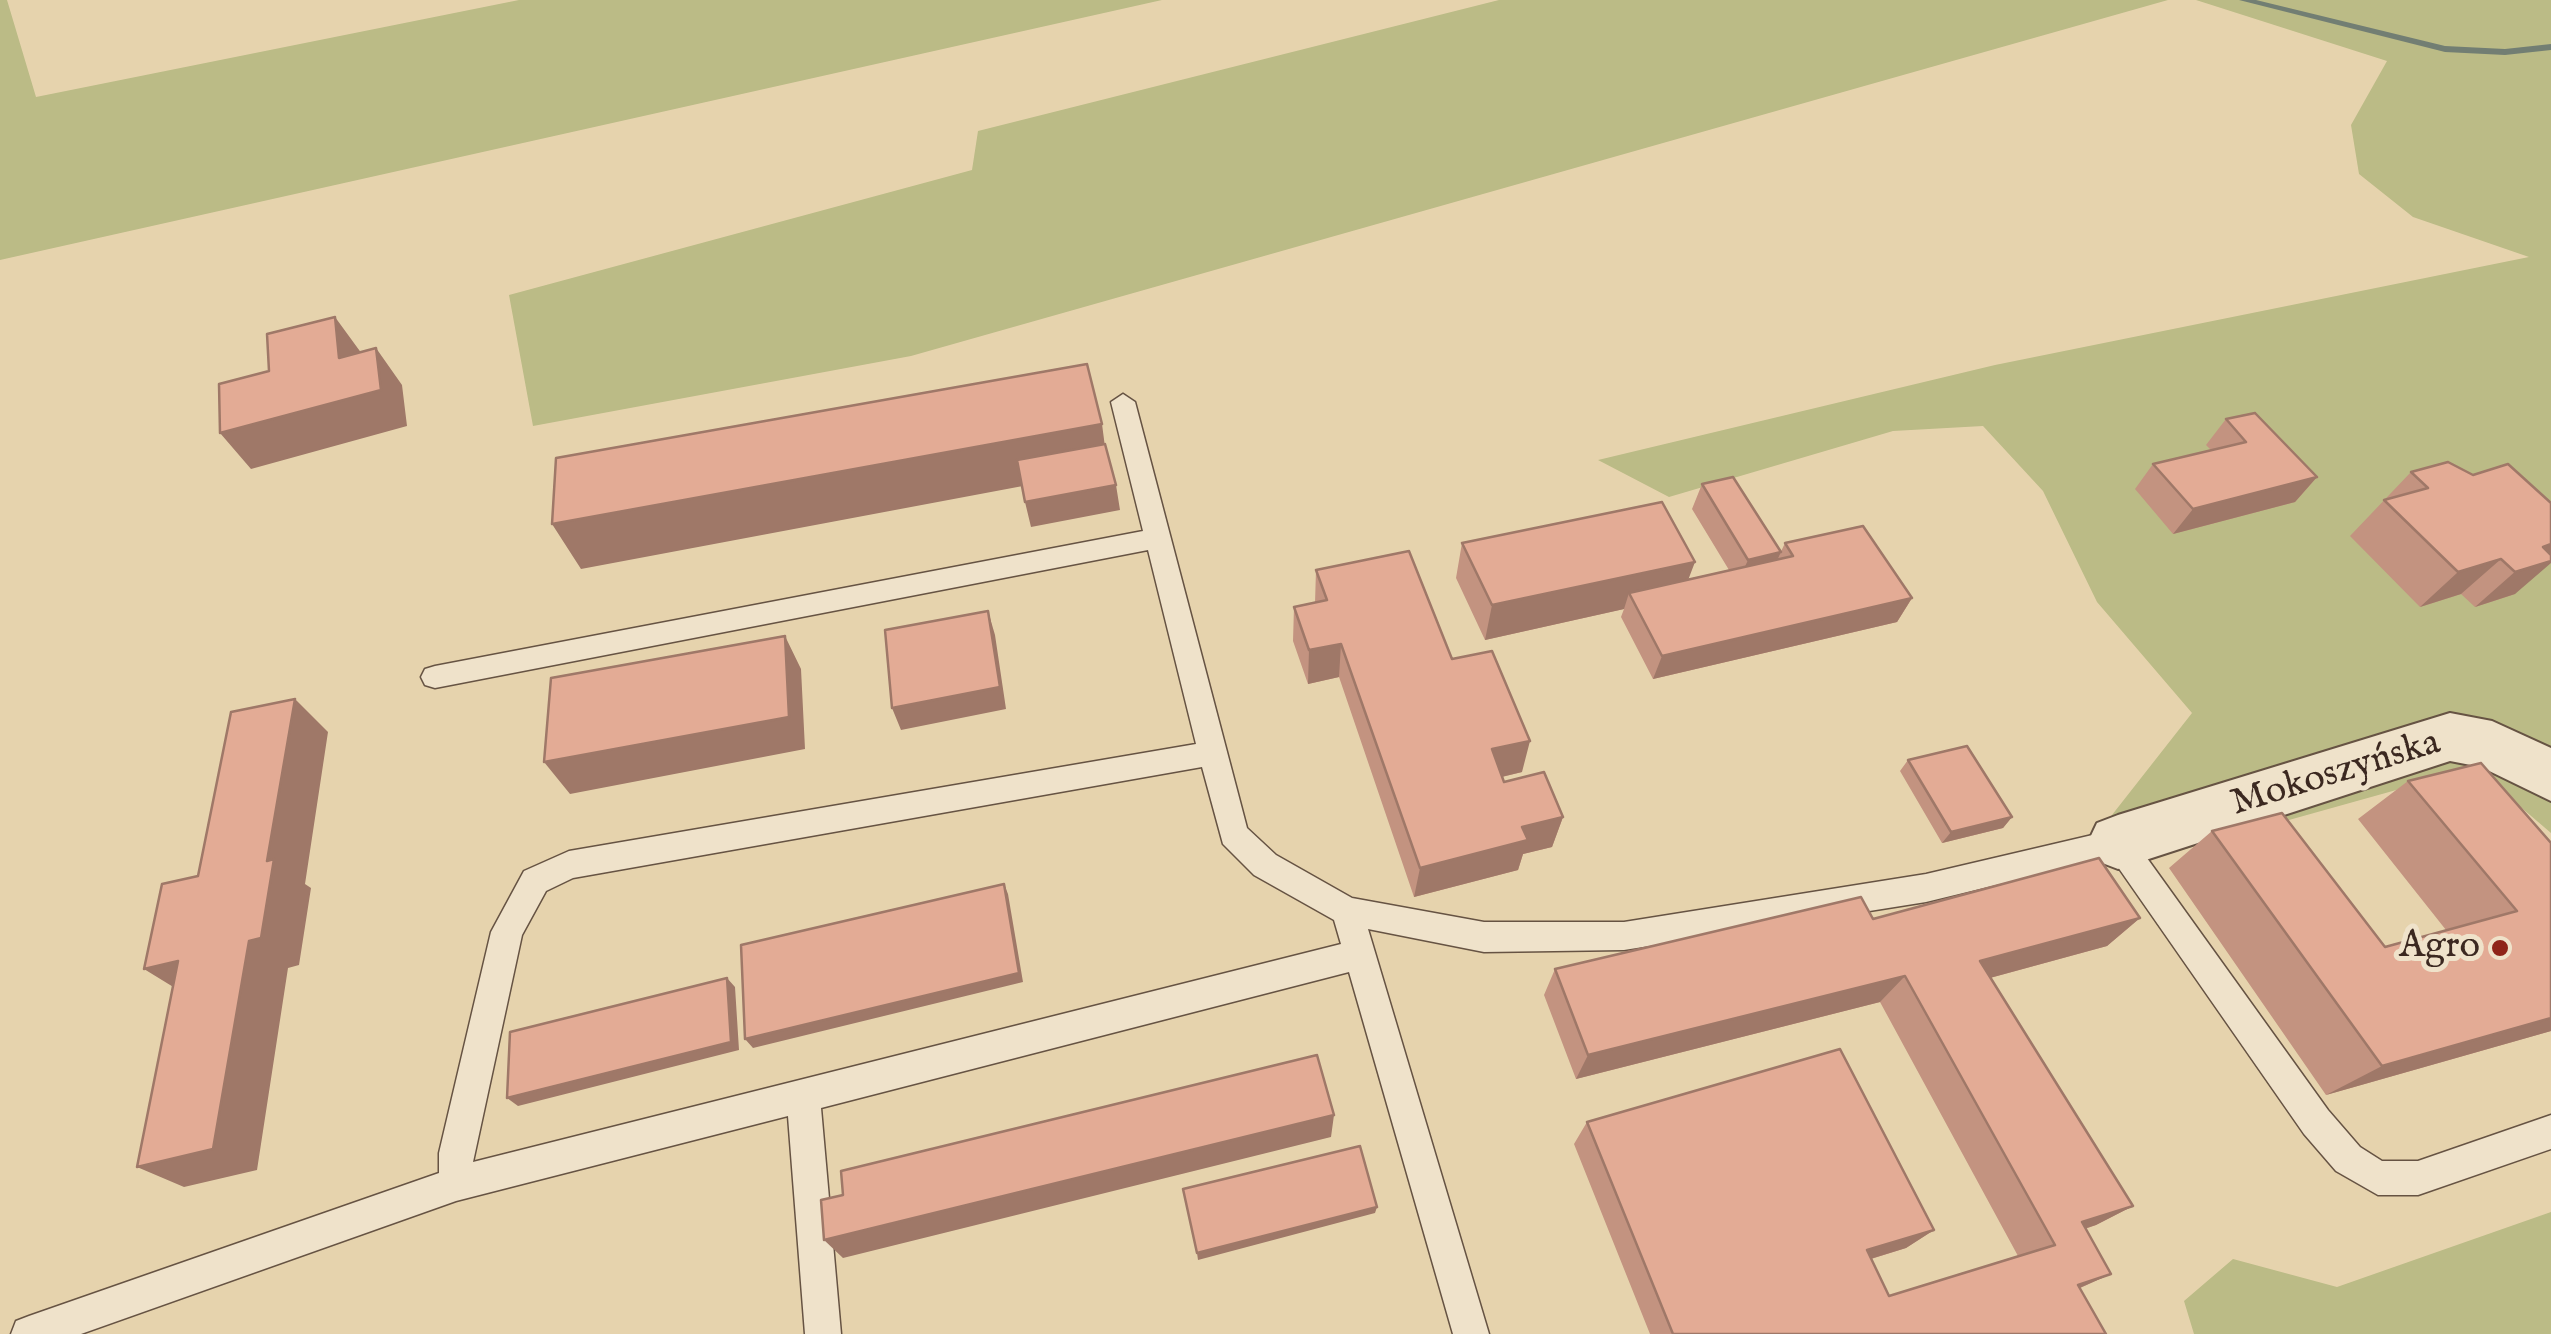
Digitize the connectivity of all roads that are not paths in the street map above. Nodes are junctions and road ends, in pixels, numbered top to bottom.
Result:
1 (1123, 402) dead end
2 (1158, 538) junction
3 (435, 677) dead end
4 (1213, 752) junction
5 (2551, 776) edge
6 (2118, 842) junction
7 (1348, 912) junction
8 (1361, 954) junction
9 (803, 1096) junction
10 (2551, 1132) edge
11 (456, 1184) junction
12 (29, 1334) edge
13 (823, 1334) edge
14 (1470, 1334) edge

1 - 2 lane
2 - 3 lane
2 - 4 lane
4 - 7 lane
4 - 11 lane
5 - 6 street, Mokoszyńska
6 - 7 lane
6 - 10 lane
7 - 8 lane
8 - 9 lane
8 - 14 lane
9 - 11 lane
9 - 13 lane
11 - 12 lane

